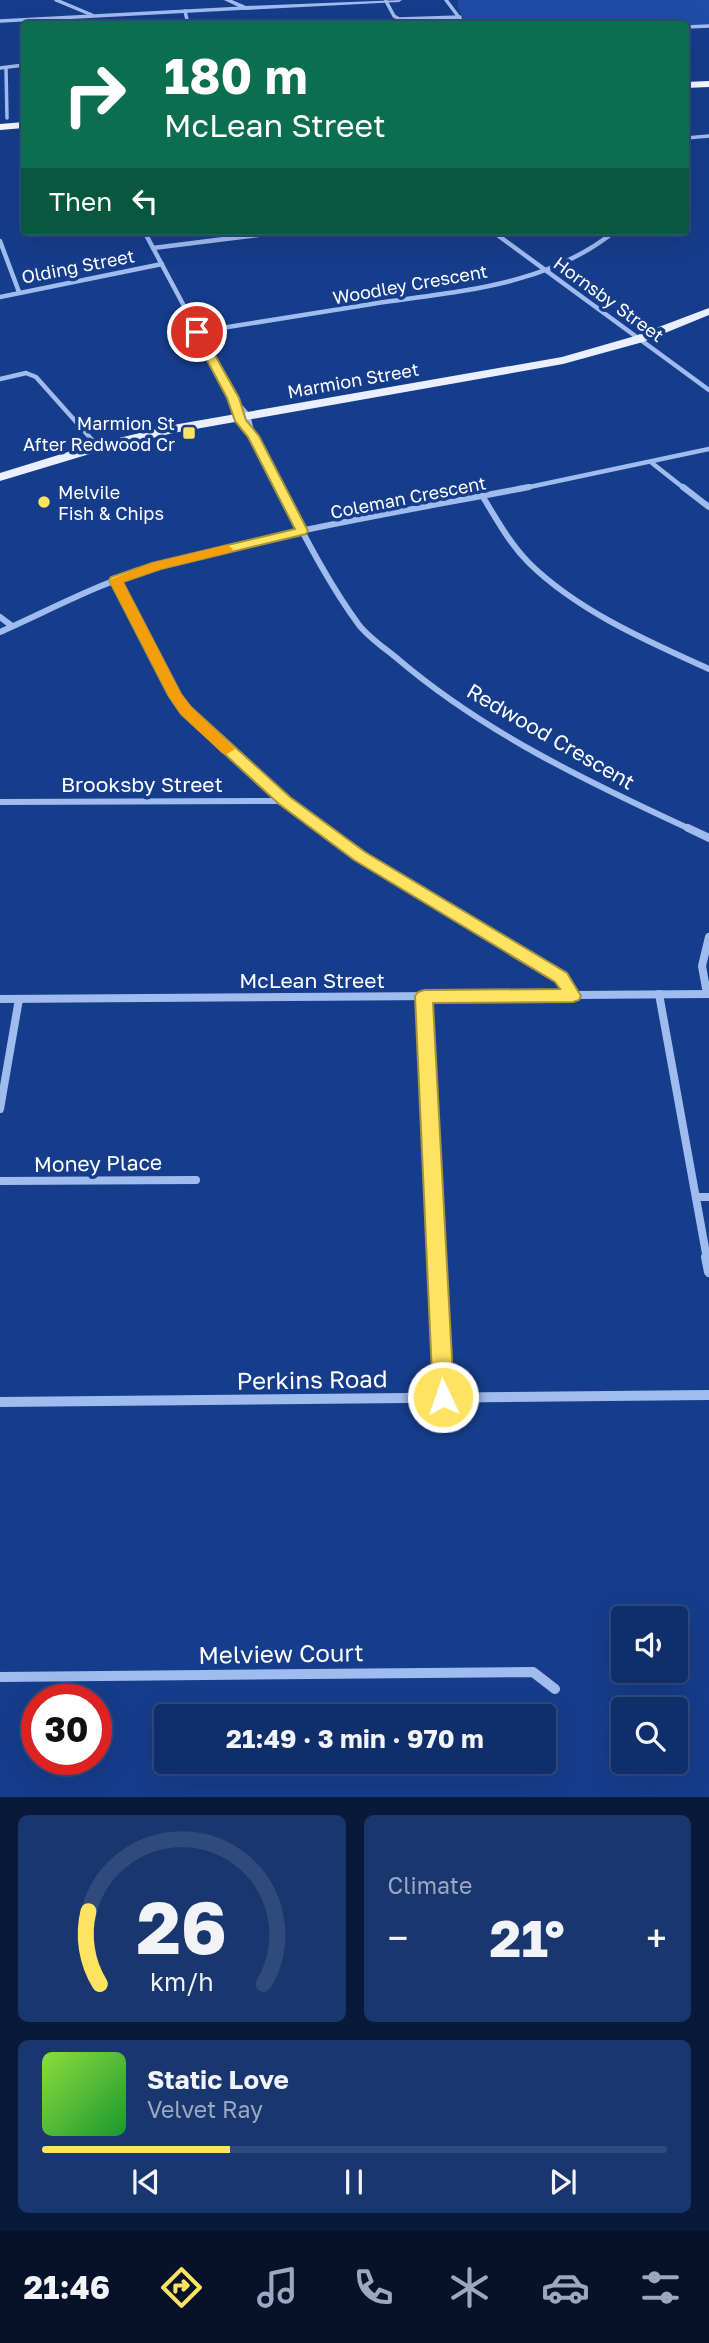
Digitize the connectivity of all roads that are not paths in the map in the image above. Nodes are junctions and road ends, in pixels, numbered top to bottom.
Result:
1 (56, 0) edge
2 (399, 0) edge
3 (446, 0) edge
4 (454, 0) edge
5 (386, 1) edge
6 (308, 2) edge
7 (230, 3) edge
8 (245, 8) joint
9 (454, 8) junction
10 (185, 11) junction
11 (96, 16) junction
12 (460, 17) junction
13 (0, 21) edge
14 (187, 21) edge
15 (462, 21) edge
16 (709, 26) edge
17 (689, 27) edge
18 (21, 66) edge
19 (0, 68) edge
20 (6, 68) junction
21 (709, 77) edge
22 (689, 78) edge
23 (709, 84) edge
24 (689, 85) edge
25 (21, 118) edge
26 (2, 121) edge
27 (21, 124) edge
28 (709, 136) edge
29 (689, 138) edge
30 (146, 235) edge
31 (255, 235) edge
32 (497, 235) edge
33 (610, 235) edge
34 (0, 241) edge
35 (153, 247) junction
36 (162, 264) junction
37 (546, 271) junction
38 (19, 292) junction
39 (0, 297) edge
40 (709, 311) edge
41 (709, 316) edge
42 (197, 332) junction
43 (642, 341) junction
44 (0, 379) edge
45 (709, 390) edge
46 (233, 398) junction
47 (245, 418) junction
48 (253, 436) junction
49 (100, 449) junction
50 (709, 449) edge
51 (652, 463) junction
52 (0, 477) edge
53 (0, 483) edge
54 (483, 497) junction
55 (709, 507) edge
56 (302, 531) junction
57 (116, 580) junction
58 (0, 617) edge
59 (12, 626) junction
60 (0, 632) edge
61 (709, 669) edge
62 (285, 801) junction
63 (0, 803) edge
64 (709, 838) edge
65 (709, 937) edge
66 (659, 994) junction
67 (708, 994) edge
68 (424, 996) junction
69 (573, 996) junction
70 (0, 999) edge
71 (19, 999) junction
72 (0, 1110) edge
73 (197, 1180) dead end
74 (0, 1181) edge
75 (709, 1197) edge
76 (696, 1198) junction
77 (709, 1272) edge
78 (709, 1395) edge
79 (443, 1397) junction
80 (0, 1402) edge
81 (0, 1677) edge
82 (555, 1689) dead end

1 - 11 street
2 - 5 street
3 - 9 street
4 - 9 street
5 - 6 street
5 - 12 street
6 - 8 street
7 - 8 street
7 - 10 street
9 - 12 street
10 - 11 street
10 - 14 street
11 - 13 street
12 - 15 street
16 - 17 street
18 - 20 street
19 - 20 street
20 - 26 street
21 - 22 highway
23 - 24 highway
25 - 26 highway
26 - 27 highway
28 - 29 street
30 - 35 street, Redwood Crescent
31 - 35 street
32 - 37 street, Hornsby Street
33 - 37 street, Woodley Crescent
34 - 38 street
35 - 36 street, Redwood Crescent
36 - 38 street, Olding Street
36 - 42 street, Redwood Crescent
37 - 42 street, Woodley Crescent
37 - 43 street, Hornsby Street
38 - 39 street, Olding Street
40 - 43 main road, Marmion Street
41 - 43 main road, Marmion Street
42 - 46 street, Redwood Crescent
43 - 45 street, Hornsby Street
43 - 47 main road, Marmion Street
44 - 49 street
46 - 47 street, Redwood Crescent
46 - 47 street, Redwood Crescent
47 - 48 street, Redwood Crescent
47 - 48 street, Redwood Crescent
47 - 49 main road, Marmion Street
48 - 56 street, Redwood Crescent
49 - 52 main road, Marmion Street
49 - 53 main road, Marmion Street
50 - 51 street, Coleman Crescent
51 - 54 street, Coleman Crescent
51 - 55 street
54 - 56 street, Coleman Crescent
54 - 61 street
56 - 57 street, Coleman Crescent
56 - 64 street, Redwood Crescent
57 - 59 street, Coleman Crescent
57 - 62 street
58 - 59 street
59 - 60 street, Coleman Crescent
62 - 63 street, Brooksby Street
62 - 69 street
65 - 67 street
66 - 67 street, McLean Street
66 - 69 street, McLean Street
66 - 76 street
68 - 69 street, McLean Street
68 - 71 street, McLean Street
68 - 79 street
70 - 71 street, McLean Street
71 - 72 street
73 - 74 street, Money Place
75 - 76 street
76 - 77 street
78 - 79 street, Perkins Road
79 - 80 street, Perkins Road
81 - 82 street, Melview Court

